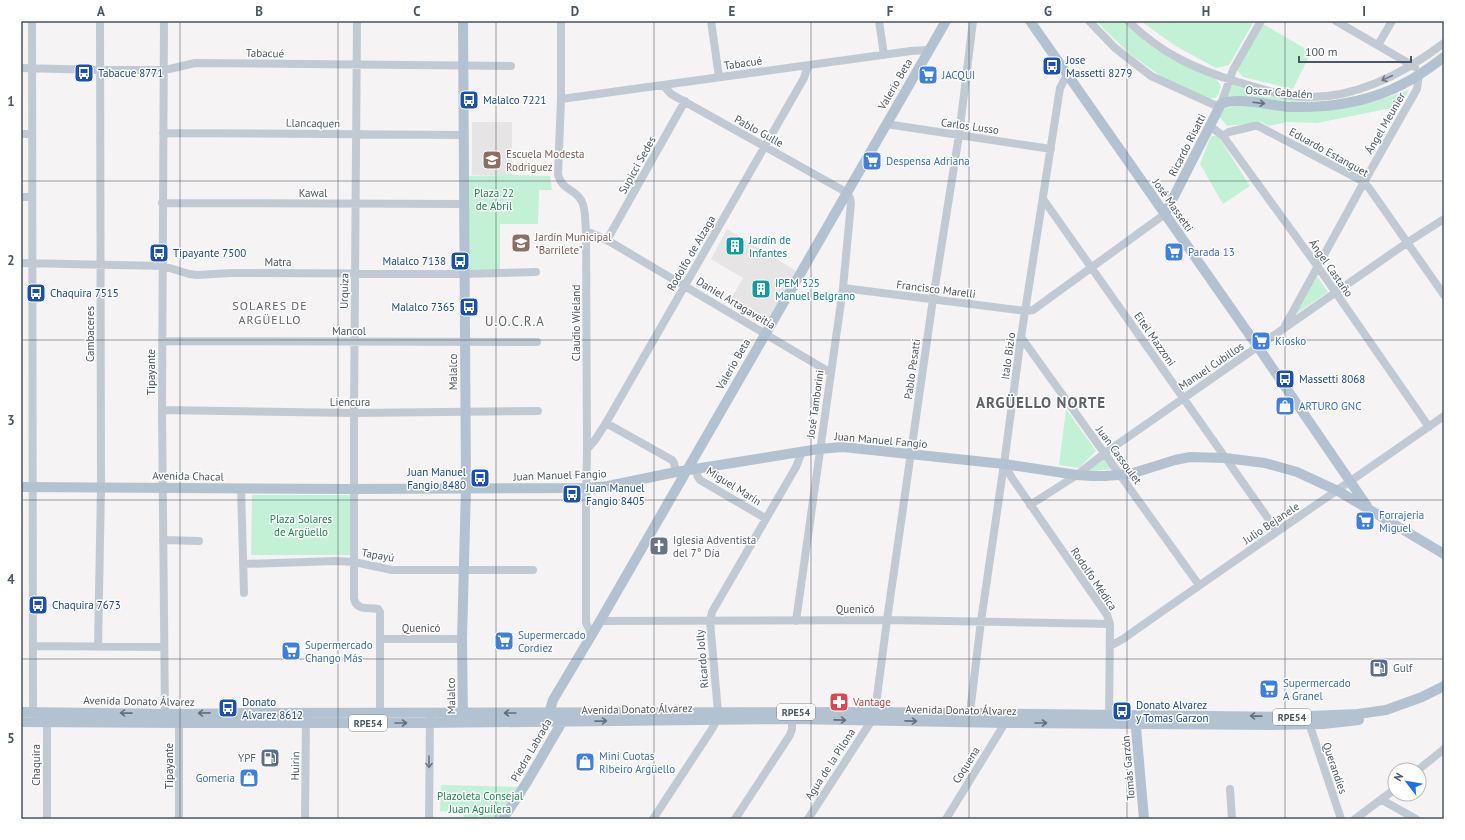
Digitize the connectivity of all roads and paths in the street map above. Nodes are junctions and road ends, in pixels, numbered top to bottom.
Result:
1 (32, 21) edge
2 (100, 21) edge
3 (164, 21) edge
4 (357, 21) edge
5 (464, 21) edge
6 (561, 21) edge
7 (711, 21) edge
8 (879, 21) edge
9 (946, 21) edge
10 (973, 21) edge
11 (1030, 21) edge
12 (1089, 21) edge
13 (1128, 21) edge
14 (1261, 21) edge
15 (1336, 21) edge
16 (1392, 21) edge
17 (1444, 43) edge
18 (1378, 45) junction
19 (929, 50) junction
20 (884, 55) junction
21 (1444, 57) edge
22 (357, 65) junction
23 (464, 65) junction
24 (1412, 65) junction
25 (511, 66) dead end
26 (808, 66) junction
27 (21, 68) edge
28 (32, 68) junction
29 (100, 70) junction
30 (165, 70) junction
31 (1421, 73) junction
32 (1066, 75) junction
33 (719, 77) junction
34 (1229, 79) junction
35 (664, 86) junction
36 (561, 99) junction
37 (685, 101) junction
38 (1220, 105) junction
39 (886, 124) junction
40 (1210, 126) junction
41 (163, 133) junction
42 (21, 134) edge
43 (32, 134) junction
44 (356, 135) junction
45 (463, 135) junction
46 (959, 136) junction
47 (1223, 136) junction
48 (765, 147) junction
49 (1050, 149) junction
50 (1364, 182) junction
51 (846, 192) junction
52 (21, 197) edge
53 (32, 197) junction
54 (1043, 199) junction
55 (162, 203) junction
56 (356, 204) junction
57 (464, 204) junction
58 (1165, 214) junction
59 (1444, 219) edge
60 (586, 231) junction
61 (607, 240) junction
62 (1408, 242) junction
63 (32, 262) junction
64 (21, 263) edge
65 (100, 265) junction
66 (163, 266) junction
67 (1318, 267) junction
68 (1092, 268) junction
69 (536, 272) dead end
70 (355, 273) junction
71 (464, 274) junction
72 (685, 286) junction
73 (843, 288) junction
74 (1336, 293) junction
75 (1444, 295) edge
76 (933, 299) junction
77 (1026, 311) junction
78 (1284, 329) junction
79 (765, 333) junction
80 (1021, 336) junction
81 (162, 341) junction
82 (354, 342) junction
83 (464, 342) junction
84 (537, 342) dead end
85 (1258, 347) junction
86 (831, 373) junction
87 (1184, 398) junction
88 (162, 410) junction
89 (538, 411) dead end
90 (465, 412) junction
91 (354, 413) junction
92 (1444, 416) edge
93 (606, 423) junction
94 (1429, 427) junction
95 (588, 449) junction
96 (819, 449) junction
97 (802, 452) junction
98 (1105, 453) junction
99 (911, 454) junction
100 (1225, 458) junction
101 (1004, 464) junction
102 (690, 470) junction
103 (676, 472) junction
104 (1077, 475) junction
105 (1120, 475) junction
106 (1350, 482) junction
107 (21, 487) edge
108 (32, 487) junction
109 (163, 487) junction
110 (101, 488) junction
111 (241, 488) junction
112 (466, 488) junction
113 (586, 488) junction
114 (354, 489) junction
115 (1338, 491) junction
116 (1030, 505) junction
117 (1371, 511) junction
118 (765, 518) junction
119 (1277, 531) junction
120 (164, 540) junction
121 (199, 541) dead end
122 (1444, 554) edge
123 (354, 562) junction
124 (243, 564) junction
125 (464, 569) junction
126 (533, 570) dead end
127 (1199, 585) junction
128 (244, 593) dead end
129 (887, 620) junction
130 (600, 621) junction
131 (710, 621) junction
132 (796, 621) junction
133 (981, 621) junction
134 (1110, 624) junction
135 (592, 635) junction
136 (381, 639) junction
137 (462, 639) junction
138 (33, 646) junction
139 (1110, 646) junction
140 (98, 647) junction
141 (164, 647) junction
142 (1444, 686) edge
143 (1444, 692) edge
144 (21, 712) edge
145 (33, 712) junction
146 (970, 712) junction
147 (380, 713) junction
148 (717, 716) junction
149 (873, 716) junction
150 (47, 717) junction
151 (463, 717) junction
152 (562, 717) junction
153 (165, 718) junction
154 (306, 718) junction
155 (430, 718) junction
156 (550, 718) junction
157 (1109, 718) junction
158 (1136, 718) junction
159 (179, 719) junction
160 (792, 719) junction
161 (21, 722) edge
162 (1005, 723) junction
163 (1309, 724) junction
164 (1444, 749) edge
165 (1427, 763) edge
166 (1230, 789) dead end
167 (1387, 796) edge
168 (1382, 800) junction
169 (47, 819) edge
170 (179, 819) edge
171 (305, 819) edge
172 (429, 819) edge
173 (503, 819) edge
174 (653, 819) edge
175 (735, 819) edge
176 (808, 819) edge
177 (946, 819) edge
178 (1144, 819) edge
179 (1232, 819) edge
180 (1341, 819) edge
181 (1355, 819) edge
182 (1416, 819) edge

1 - 28 street
2 - 29 street, Cambaceres
3 - 30 street, Tipayante
4 - 22 street, Urquiza
5 - 23 main road, Malalco
6 - 36 street, Claudio Wieland
7 - 33 street
8 - 20 street
9 - 19 main road, Valerio Beta
10 - 46 street, Pablo Pesatti
11 - 32 main road, José Massetti
12 - 38 street
13 - 34 street
14 - 34 street, Ricardo Risatti
15 - 18 street
16 - 18 street
17 - 24 street
18 - 24 street
19 - 20 street, Tabacué
19 - 39 main road, Valerio Beta
20 - 26 street, Tabacué
21 - 31 main road, Oscar Cabalén
22 - 23 street, Tabacué
22 - 30 street, Tabacué
22 - 44 street, Urquiza
23 - 25 street, Tabacué
23 - 45 main road, Malalco
24 - 31 street
24 -> 34 street
26 - 33 street, Tabacué
26 - 48 street, Rodolfo de Alzaga
27 - 28 street, Tabacué
28 - 29 street, Tabacué
28 - 43 street
29 - 30 street, Tabacué
29 - 65 street, Cambaceres
30 - 41 street, Tipayante
38 -> 31 main road, Oscar Cabalén
31 - 50 street, Ángel Meunier
32 - 49 street, Italo Bizio
32 - 58 main road, José Massetti
33 - 35 street, Tabacué
34 - 38 street, Ricardo Risatti
35 - 36 street, Tabacué
35 - 37 street, Pablo Gulle
36 - 60 street, Claudio Wieland
37 - 48 street, Pablo Gulle
37 - 61 street, Supicci Sedes
38 - 40 main road, Ricardo Risatti
39 - 46 street, Carlos Lusso
39 - 51 main road, Valerio Beta
40 - 47 street, Ángel Castaño
40 - 58 main road, Ricardo Risatti
41 - 44 street, Llancaquen
41 - 55 street, Tipayante
42 - 43 street
43 - 53 street
44 - 45 street, Llancaquen
44 - 56 street, Urquiza
45 - 57 main road, Malalco
46 - 49 street, Carlos Lusso
46 - 76 street, Pablo Pesatti
47 - 50 street, Eduardo Estanguet
47 - 67 street, Ángel Castaño
48 - 51 street, Pablo Gulle
48 - 72 street, Rodolfo de Alzaga
49 - 54 street, Italo Bizio
50 - 62 street, Eduardo Estanguet
50 - 67 street, Ángel Meunier
51 - 73 street, José Tamborini
51 - 79 main road, Valerio Beta
52 - 53 street
53 - 63 street
54 - 68 street, Eitel Mazzoni
54 - 77 street, Italo Bizio
55 - 56 street, Kawal
55 - 66 street, Tipayante
56 - 57 street, Kawal
56 - 70 street, Urquiza
57 - 71 main road, Malalco
58 - 68 street, Ricardo Risatti
58 - 85 main road, José Massetti
59 - 62 street, Manuel Cubillos
60 - 61 street, Daniel Artagaveitía
60 - 95 street, Claudio Wieland
61 - 72 street, Daniel Artagaveitía
62 - 74 street, Manuel Cubillos
62 - 75 street, Eduardo Estanguet
63 - 64 street, Matra
63 - 65 street, Matra
63 - 108 street
65 - 66 street, Matra
65 - 110 street, Cambaceres
66 - 70 street, Matra
66 - 81 street, Tipayante
67 - 74 street, Ángel Castaño
67 - 78 street, Ángel Meunier
68 - 77 street, Ricardo Risatti
68 - 87 street, Eitel Mazzoni
69 - 71 street, Matra
70 - 71 street, Matra
70 - 82 street, Urquiza
71 - 83 main road, Malalco
72 - 79 street, Daniel Artagaveitía
72 - 93 street, Rodolfo de Alzaga
73 - 76 street, Francisco Marelli
73 - 86 street, José Tamborini
74 - 78 street, Manuel Cubillos
74 - 94 street, Ángel Castaño
76 - 77 street, Francisco Marelli
76 - 99 street, Pablo Pesatti
77 - 80 street, Italo Bizio
78 - 85 street, Manuel Cubillos
79 - 86 street, Daniel Artagaveitía
79 - 102 main road, Valerio Beta
80 - 98 street, Juan Cassoulet
80 - 101 street, Italo Bizio
81 - 82 street, Mancol
81 - 88 street, Tipayante
82 - 83 street, Mancol
82 - 91 street, Urquiza
83 - 84 street, Mancol
83 - 90 main road, Malalco
85 - 87 street, Manuel Cubillos
85 - 106 main road, José Massetti
86 - 96 street, José Tamborini
87 - 98 street, Manuel Cubillos
87 - 100 street, Eitel Mazzoni
88 - 91 street, Liencura
88 - 109 street, Tipayante
89 - 90 street, Liencura
90 - 91 street, Liencura
90 - 112 main road, Malalco
91 - 114 street, Urquiza
92 - 94 street, Julio Bejanele
93 - 95 street, Rodolfo de Alzaga
93 - 103 street
94 - 106 street, Julio Bejanele
95 - 113 street, Claudio Wieland
96 - 97 main road, Juan Manuel Fangio
96 - 99 main road, Juan Manuel Fangio
96 - 132 street, José Tamborini
97 - 102 main road, Juan Manuel Fangio
97 - 118 street, Ricardo Jolly
98 - 104 street, Manuel Cubillos
98 - 105 street, Juan Cassoulet
99 - 101 main road, Juan Manuel Fangio
99 - 129 street, Pablo Pesatti
100 - 105 main road, Juan Manuel Fangio
100 - 115 main road, Juan Manuel Fangio
100 - 119 street, Eitel Mazzoni
101 - 104 main road, Juan Manuel Fangio
101 - 116 street, Rodolfo Médica
101 - 133 street, Italo Bizio
102 - 103 main road, Juan Manuel Fangio
102 - 118 street, Miguel Marín
102 - 130 main road, Valerio Beta
103 - 113 main road, Juan Manuel Fangio
104 - 105 main road, Juan Manuel Fangio
104 - 116 street, Manuel Cubillos
105 - 127 street, Juan Cassoulet
106 - 115 street, Julio Bejanele
106 - 117 main road, Juan Manuel Fangio
107 - 108 main road, Avenida Chacal
108 - 110 main road, Avenida Chacal
108 - 138 street
109 - 110 main road, Avenida Chacal
109 - 111 main road, Avenida Chacal
109 - 120 street, Tipayante
110 - 140 street, Cambaceres
111 - 114 main road, Avenida Chacal
111 - 124 street
112 - 113 main road, Juan Manuel Fangio
112 - 114 main road, Juan Manuel Fangio
112 - 125 main road, Malalco
113 - 135 street, Claudio Wieland
114 - 123 street, Urquiza
115 - 117 main road, Juan Manuel Fangio
115 - 119 street, Julio Bejanele
116 - 134 street, Rodolfo Médica
117 - 122 main road, Juan Manuel Fangio
118 - 131 street, Ricardo Jolly
119 - 127 street, Julio Bejanele
120 - 121 street
120 - 141 street, Tipayante
123 - 124 street, Tapayú
123 - 125 street, Tapayú
123 - 136 street, Urquiza
124 - 128 street
125 - 126 street, Tapayú
125 - 137 main road, Malalco
127 - 139 street, Julio Bejanele
129 - 132 street, Quenicó
129 - 133 street, Quenicó
129 - 149 street, Pablo Pesatti
130 - 131 street, Quenicó
130 - 135 main road, Valerio Beta
131 - 132 street, Quenicó
131 - 148 street, Ricardo Jolly
133 - 134 street, Quenicó
133 - 146 street, Italo Bizio
134 - 139 street, Rodolfo Médica
135 - 156 main road, Valerio Beta
136 - 137 street, Quenicó
136 - 147 street
137 - 151 main road, Malalco
138 - 140 street
138 - 145 street
139 - 157 street, Rodolfo Médica
140 - 141 street
141 - 153 street, Tipayante
142 -> 158 main road, Avenida Donato Álvarez / RPE54
143 - 163 main road, Avenida Donato Álvarez / RPE54
144 - 145 main road, Avenida Donato Álvarez / RPE54
145 - 150 main road, Avenida Donato Álvarez / RPE54
146 - 149 main road, Avenida Donato Álvarez / RPE54
146 - 157 main road, Avenida Donato Álvarez / RPE54
147 - 154 main road, Avenida Donato Álvarez / RPE54
147 - 155 main road, Avenida Donato Álvarez / RPE54
148 - 149 main road, Avenida Donato Álvarez / RPE54
148 - 152 main road, Avenida Donato Álvarez / RPE54
148 - 160 main road, Avenida Donato Álvarez / RPE54
148 - 174 street
160 -> 149 main road, Avenida Donato Álvarez / RPE54
149 -> 162 main road, Avenida Donato Álvarez / RPE54
149 - 176 street, Agua de la Pilona
150 - 153 main road, Avenida Donato Álvarez / RPE54
150 - 161 main road, Avenida Donato Álvarez / RPE54
150 - 169 street, Chaquira
151 - 155 main road, Avenida Donato Álvarez / RPE54
151 - 156 main road, Avenida Donato Álvarez / RPE54
152 - 156 main road, Avenida Donato Álvarez / RPE54
152 - 173 main road, Piedra Labrada
153 - 159 main road, Avenida Donato Álvarez / RPE54
154 -> 155 main road, Avenida Donato Álvarez / RPE54
154 - 159 main road, Avenida Donato Álvarez / RPE54
154 - 171 street, Huirin
155 -> 172 street
157 - 158 main road, Avenida Donato Álvarez / RPE54
162 -> 157 main road, Avenida Donato Álvarez / RPE54
158 - 163 main road, Avenida Donato Álvarez / RPE54
158 - 178 main road, Tomás Garzón
159 - 170 street, Tipayante
160 - 175 street
162 - 177 street, Coquena
163 - 180 street, Querandíes
164 - 165 street
166 - 179 street
167 - 168 street
168 - 181 street
168 - 182 street

